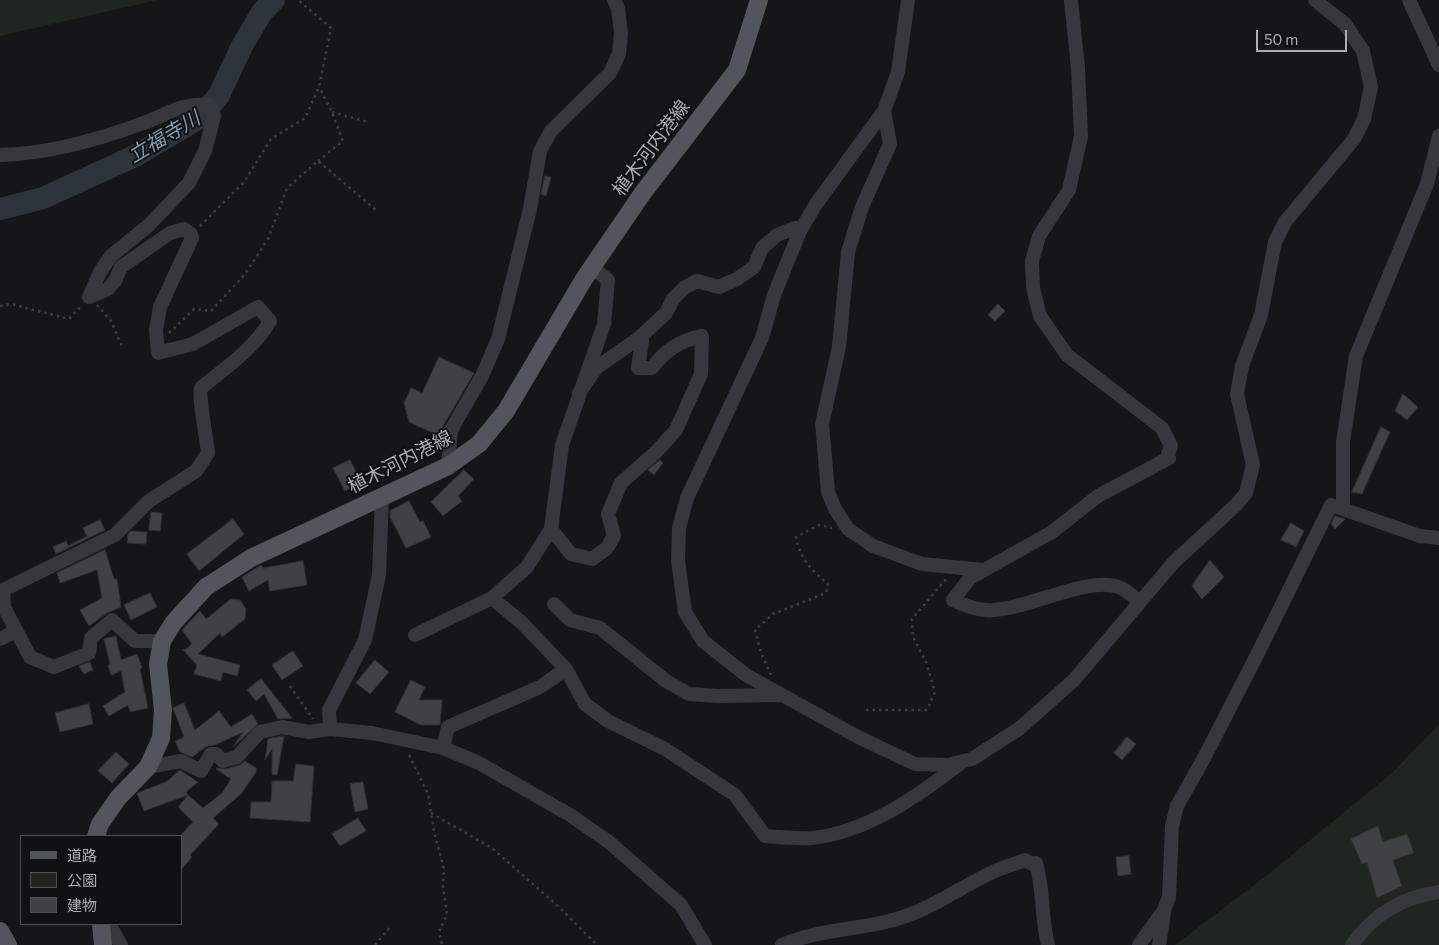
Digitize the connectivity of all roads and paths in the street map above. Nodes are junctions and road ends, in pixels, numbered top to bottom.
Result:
1 (298, 0) edge
2 (614, 0) edge
3 (759, 0) edge
4 (908, 0) edge
5 (1071, 0) edge
6 (1314, 0) edge
7 (1408, 0) edge
8 (1439, 65) edge
9 (319, 86) junction
10 (884, 111) junction
11 (332, 112) junction
12 (368, 122) dead end
13 (1439, 136) edge
14 (0, 155) edge
15 (318, 161) junction
16 (376, 210) dead end
17 (800, 231) junction
18 (191, 234) junction
19 (592, 267) junction
20 (89, 296) junction
21 (0, 306) edge
22 (639, 338) junction
23 (158, 344) junction
24 (123, 349) dead end
25 (579, 392) junction
26 (448, 466) junction
27 (382, 496) junction
28 (1343, 509) junction
29 (846, 525) junction
30 (551, 529) junction
31 (1439, 538) edge
32 (953, 569) junction
33 (983, 570) junction
34 (492, 598) junction
35 (1140, 602) junction
36 (554, 604) dead end
37 (16, 631) junction
38 (415, 635) dead end
39 (0, 639) edge
40 (162, 641) junction
41 (566, 669) junction
42 (290, 686) dead end
43 (782, 695) junction
44 (866, 710) dead end
45 (330, 729) junction
46 (402, 740) junction
47 (443, 748) junction
48 (964, 760) junction
49 (148, 767) junction
50 (431, 812) junction
51 (96, 835) edge
52 (1439, 892) edge
53 (1164, 910) junction
54 (101, 925) edge
55 (110, 925) edge
56 (391, 926) dead end
57 (0, 931) edge
58 (8, 945) edge
59 (103, 945) edge
60 (121, 945) edge
61 (375, 945) edge
62 (442, 945) edge
63 (597, 945) edge
64 (705, 945) edge
65 (782, 945) edge
66 (1048, 945) edge
67 (1139, 945) edge
68 (1159, 945) edge
69 (1352, 945) edge

1 - 9 path
2 - 26 street
3 - 19 main road, 植木河内港線
4 - 10 street
5 - 33 street
6 - 35 street
7 - 8 street
9 - 11 path
9 - 18 path
10 - 17 street
10 - 29 street
11 - 12 path
11 - 15 path
13 - 28 street
14 - 20 street
15 - 16 path
15 - 23 path
17 - 22 street
17 - 43 street
18 - 20 street
18 - 23 street
19 - 25 street
19 - 26 main road, 植木河内港線
20 - 21 path
20 - 24 path
22 - 25 street
22 - 30 street
23 - 37 street
25 - 30 street
26 - 27 main road, 植木河内港線
27 - 40 main road, 植木河内港線
27 - 45 street
28 - 31 street
28 - 53 street
29 - 32 street
29 - 43 path
30 - 34 street
32 - 33 street
32 - 44 path
33 - 35 street
34 - 38 street
34 - 41 street
35 - 48 street
36 - 43 street
37 - 39 street
37 - 40 street
40 - 49 main road, 植木河内港線
41 - 47 street
41 - 48 street
42 - 45 path
43 - 48 street
45 - 46 street
45 - 49 street
46 - 47 street
46 - 50 path
47 - 64 street
49 - 51 main road, 植木河内港線
50 - 62 path
50 - 63 path
52 - 69 street
53 - 67 street
53 - 68 street
54 - 59 main road
55 - 60 street
56 - 61 path
57 - 58 main road
65 - 66 street

